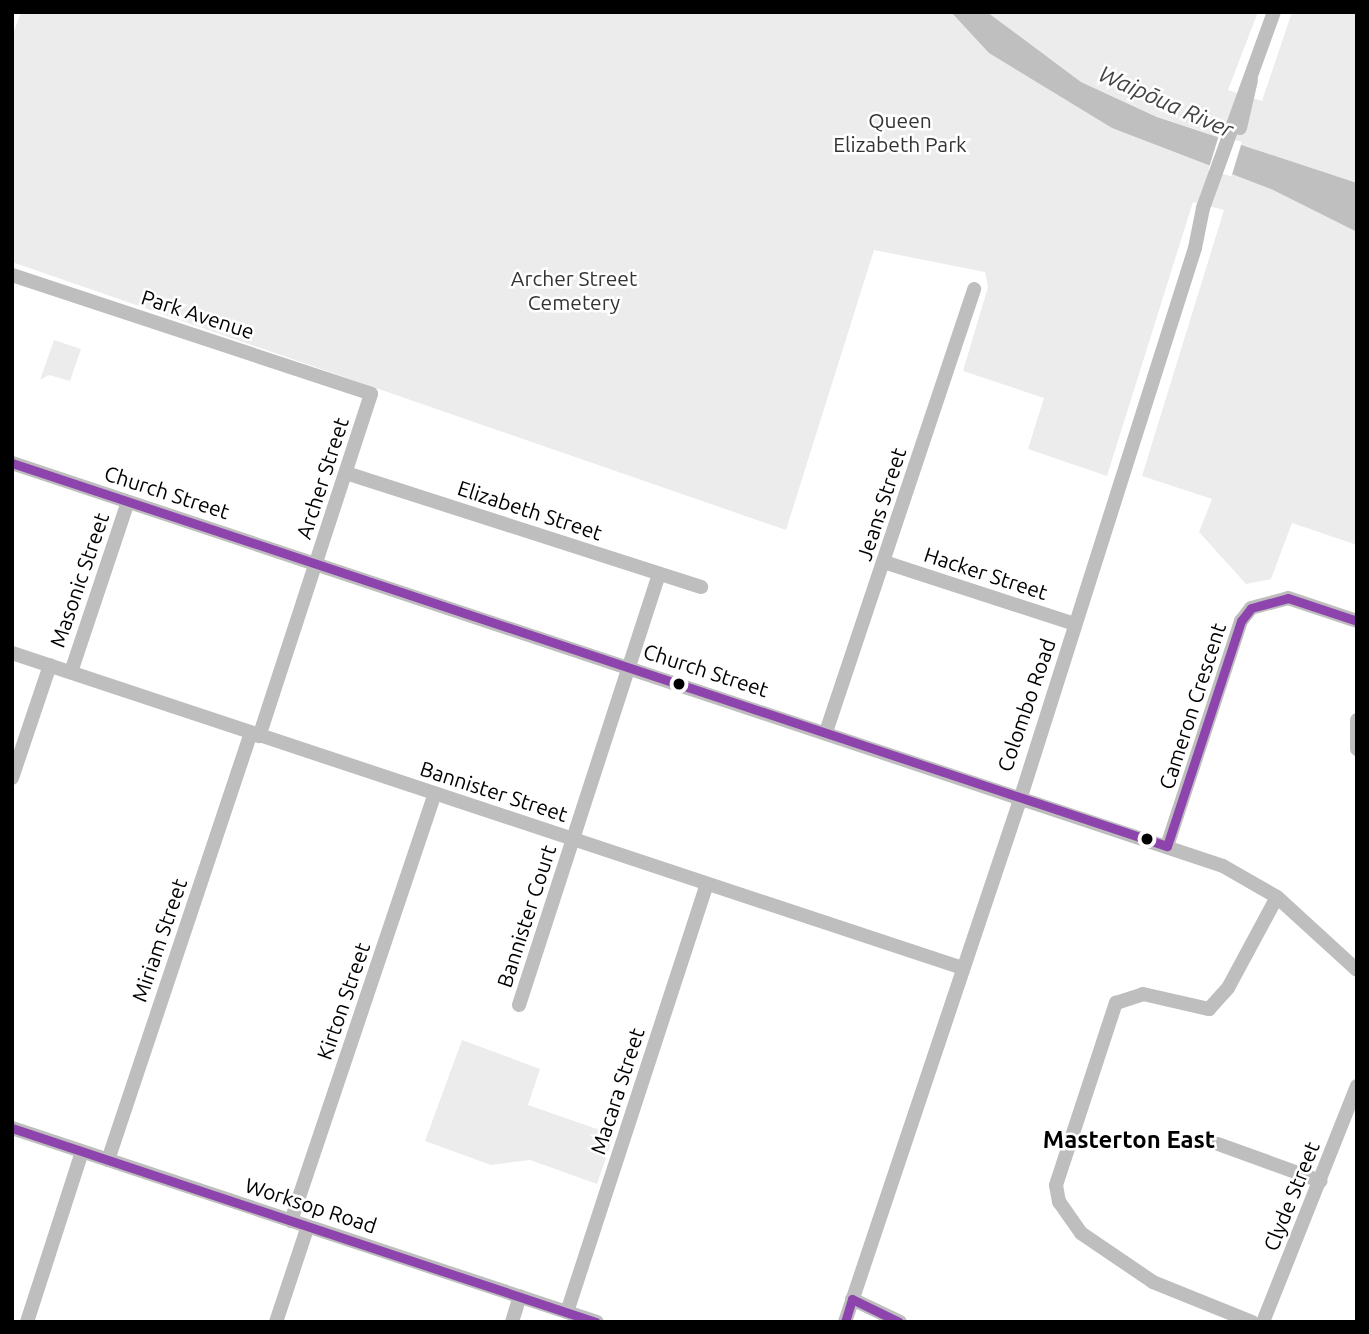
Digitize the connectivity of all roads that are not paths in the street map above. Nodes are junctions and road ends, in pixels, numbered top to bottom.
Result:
1 (1274, 12) edge
2 (12, 275) edge
3 (974, 289) dead end
4 (371, 394) joint
5 (12, 463) edge
6 (346, 473) junction
7 (128, 502) junction
8 (884, 562) junction
9 (316, 563) junction
10 (659, 574) junction
11 (701, 587) dead end
12 (1357, 621) edge
13 (1075, 624) junction
14 (12, 653) edge
15 (50, 665) junction
16 (630, 668) junction
17 (71, 672) junction
18 (1357, 720) edge
19 (826, 732) junction
20 (255, 734) junction
21 (1357, 749) edge
22 (12, 778) edge
23 (435, 794) junction
24 (1019, 797) junction
25 (572, 840) junction
26 (1167, 846) junction
27 (707, 884) junction
28 (1278, 897) junction
29 (962, 968) junction
30 (1357, 970) edge
31 (519, 1005) dead end
32 (1357, 1086) edge
33 (12, 1128) edge
34 (1217, 1144) dead end
35 (82, 1152) junction
36 (108, 1160) junction
37 (1320, 1181) junction
38 (291, 1221) junction
39 (308, 1226) junction
40 (520, 1296) junction
41 (852, 1298) junction
42 (567, 1312) junction
43 (27, 1322) edge
44 (276, 1322) edge
45 (512, 1322) edge
46 (597, 1322) edge
47 (845, 1322) edge
48 (900, 1322) edge
49 (1252, 1322) edge
50 (1263, 1322) edge

1 - 13 street, Colombo Road
2 - 4 street, Park Avenue
3 - 8 street, Jeans Street
4 - 6 street, Archer Street
5 - 7 street, Church Street
6 - 9 street, Archer Street
6 - 10 street, Elizabeth Street
7 - 9 street, Church Street
7 - 17 street, Masonic Street
8 - 13 street, Hacker Street
8 - 19 street, Jeans Street
9 - 16 street, Church Street
9 - 20 street, Archer Street
10 - 11 street, Elizabeth Street
10 - 16 street, Bannister Court
12 - 26 street, Cameron Crescent
13 - 24 street, Colombo Road
14 - 15 street, Bannister Street
15 - 17 street, Bannister Street
15 - 22 street
16 - 19 street, Church Street
16 - 25 street, Bannister Court
17 - 20 street, Bannister Street
18 - 21 street
19 - 24 street, Church Street
20 - 23 street, Bannister Street
20 - 36 street, Miriam Street
23 - 25 street, Bannister Street
23 - 38 street, Kirton Street
24 - 26 street, Church Street
24 - 29 street, Colombo Road
25 - 27 street, Bannister Street
25 - 31 street, Bannister Court
26 - 28 street, Church Street
27 - 29 street, Bannister Street
27 - 42 street, Macara Street
28 - 30 street, Church Street
28 - 49 street
29 - 41 street, Colombo Road
32 - 37 street, Clyde Street
33 - 35 street, Worksop Road
34 - 37 street
35 - 36 street, Worksop Road
35 - 43 street
36 - 38 street, Worksop Road
37 - 50 street, Clyde Street
38 - 39 street, Worksop Road
39 - 40 street, Worksop Road
39 - 44 street
40 - 42 street, Worksop Road
40 - 45 street
41 - 47 street, Colombo Road
41 - 48 street
42 - 46 street, Worksop Road

